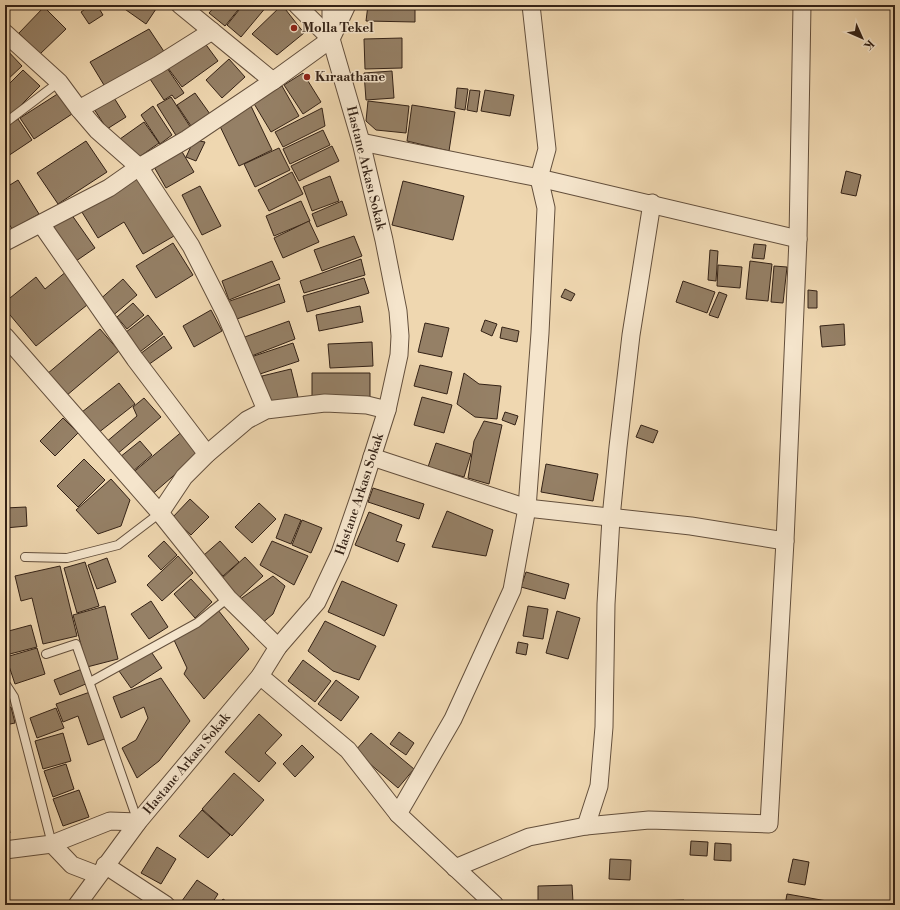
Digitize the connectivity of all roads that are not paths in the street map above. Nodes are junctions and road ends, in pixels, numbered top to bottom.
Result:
1 (180, 5) edge
2 (297, 5) edge
3 (331, 5) edge
4 (346, 5) edge
5 (531, 5) edge
6 (802, 5) edge
7 (212, 31) junction
8 (5, 33) edge
9 (331, 38) junction
10 (273, 80) junction
11 (59, 82) junction
12 (79, 109) junction
13 (5, 123) edge
14 (361, 142) junction
15 (139, 167) junction
16 (539, 178) junction
17 (652, 203) junction
18 (41, 224) junction
19 (798, 239) junction
20 (5, 242) edge
21 (5, 336) edge
22 (266, 410) junction
23 (387, 410) junction
24 (207, 454) junction
25 (372, 457) junction
26 (527, 508) junction
27 (160, 514) junction
28 (611, 518) junction
29 (785, 541) junction
30 (25, 557) dead end
31 (228, 598) junction
32 (278, 647) junction
33 (46, 654) dead end
34 (260, 676) junction
35 (90, 682) junction
36 (5, 683) edge
37 (398, 814) junction
38 (138, 822) junction
39 (586, 826) junction
40 (52, 844) junction
41 (5, 850) edge
42 (455, 868) junction
43 (102, 870) junction
44 (78, 905) edge
45 (166, 905) edge
46 (495, 905) edge

1 - 7 street
2 - 9 street
3 - 9 street, Hastane Arkası Sokak
4 - 9 street
5 - 16 street
6 - 19 street
7 - 10 street
7 - 12 street
8 - 11 street
9 - 10 street
9 - 14 street, Hastane Arkası Sokak
10 - 15 street
11 - 12 street
11 - 13 lane
12 - 15 street
14 - 16 street
14 - 23 street, Hastane Arkası Sokak
15 - 18 street
15 - 22 street
16 - 17 street
16 - 26 street
17 - 19 street
17 - 28 street
18 - 20 street
18 - 24 street
19 - 29 street
21 - 27 street
22 - 23 street
22 - 24 street
23 - 25 street, Hastane Arkası Sokak
24 - 27 street
25 - 26 street
25 - 32 street, Hastane Arkası Sokak
26 - 28 street
26 - 37 street
27 - 30 lane
27 - 31 street
28 - 29 street
28 - 39 street
29 - 39 street
31 - 32 street
31 - 35 lane
32 - 34 street, Hastane Arkası Sokak
33 - 35 lane
34 - 37 street
34 - 38 street, Hastane Arkası Sokak
35 - 38 lane
36 - 40 lane
37 - 42 street
38 - 40 street
38 - 43 street, Hastane Arkası Sokak
39 - 42 street
40 - 41 street
40 - 43 street
42 - 46 street
43 - 44 street, Hastane Arkası Sokak
43 - 45 street

